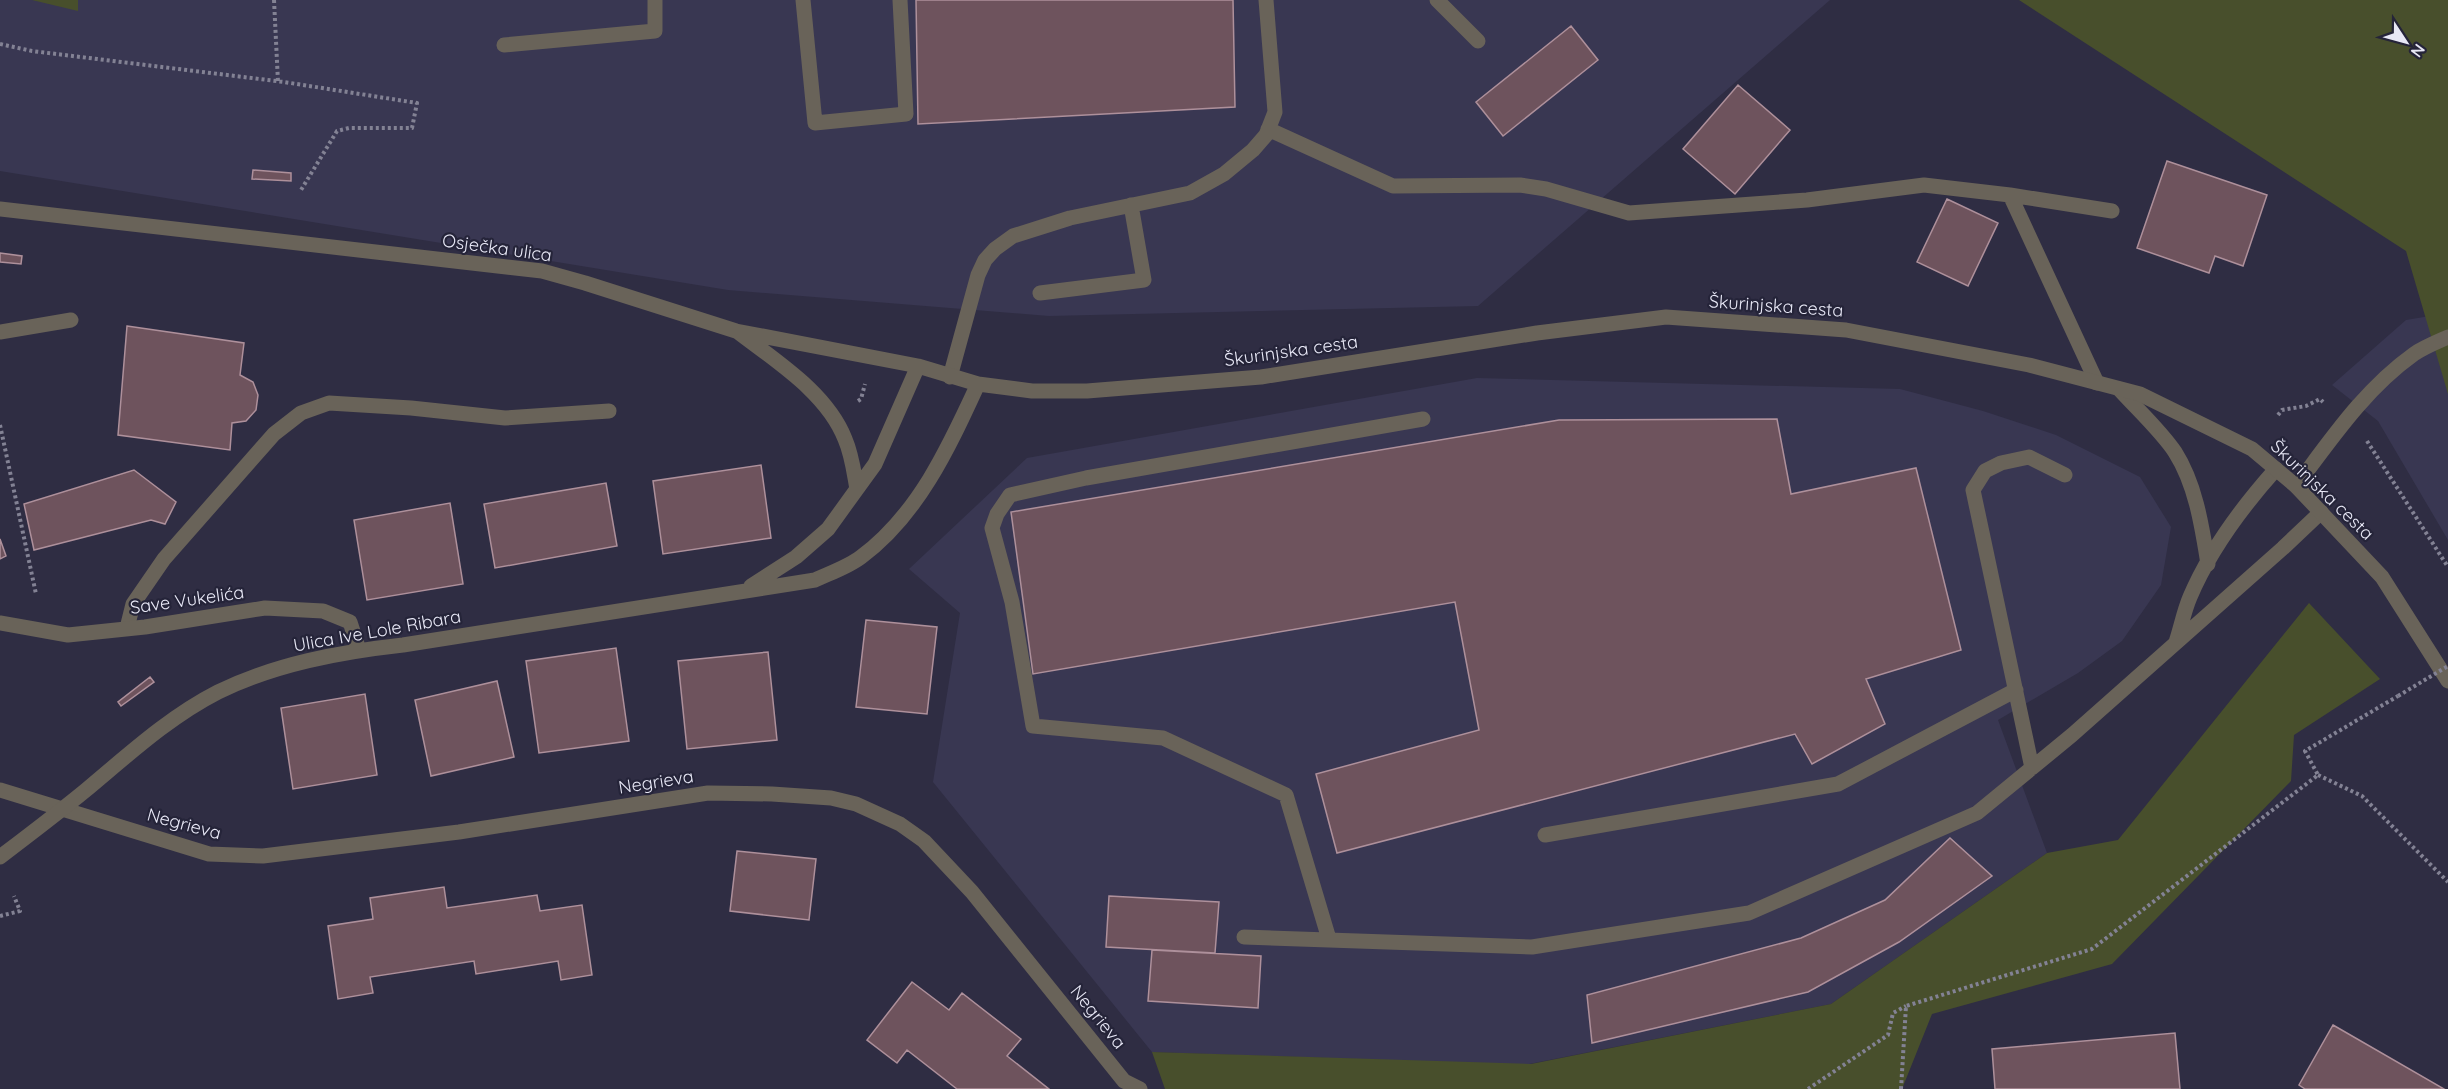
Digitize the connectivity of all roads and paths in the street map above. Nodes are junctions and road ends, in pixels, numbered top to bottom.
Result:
1 (274, 0) edge
2 (655, 0) edge
3 (803, 0) edge
4 (900, 0) edge
5 (1266, 0) edge
6 (1437, 0) edge
7 (1478, 41) dead end
8 (0, 44) edge
9 (504, 45) dead end
10 (278, 81) junction
11 (1268, 129) junction
12 (301, 190) dead end
13 (2010, 195) junction
14 (1131, 205) junction
15 (0, 209) edge
16 (2112, 211) dead end
17 (1040, 293) dead end
18 (71, 320) dead end
19 (736, 331) junction
20 (0, 332) edge
21 (2448, 337) edge
22 (918, 366) junction
23 (950, 377) junction
24 (865, 383) dead end
25 (2097, 383) junction
26 (978, 384) junction
27 (2119, 389) junction
28 (2324, 402) dead end
29 (852, 406) dead end
30 (609, 411) dead end
31 (2278, 415) dead end
32 (1423, 419) dead end
33 (0, 425) edge
34 (2363, 436) dead end
35 (2276, 469) junction
36 (2065, 475) dead end
37 (2296, 486) junction
38 (857, 489) junction
39 (2321, 512) junction
40 (2208, 564) junction
41 (2448, 567) edge
42 (746, 589) junction
43 (36, 594) dead end
44 (0, 623) edge
45 (127, 628) junction
46 (2176, 642) junction
47 (359, 650) junction
48 (2448, 666) edge
49 (2448, 681) edge
50 (2016, 690) junction
51 (2032, 768) junction
52 (2318, 775) junction
53 (0, 790) edge
54 (64, 808) junction
55 (1545, 835) dead end
56 (0, 857) edge
57 (2448, 882) edge
58 (14, 896) dead end
59 (0, 916) edge
60 (1244, 937) dead end
61 (1329, 939) junction
62 (1906, 1006) junction
63 (1140, 1089) edge
64 (1808, 1089) edge
65 (1901, 1089) edge

1 - 10 path
2 - 9 street
3 - 4 street
5 - 11 street
6 - 7 street
8 - 10 path
10 - 12 path
11 - 13 street
11 - 14 street
13 - 16 street
13 - 25 street
14 - 17 street
14 - 23 street
15 - 19 street, Osječka ulica
18 - 20 street
19 - 22 street, Osječka ulica
19 - 38 street
21 - 37 street
22 - 23 street, Osječka ulica
22 - 38 street, Ulica Ive Lole Ribara
23 - 26 street, Osječka ulica
24 - 29 path
25 - 26 street, Škurinjska cesta
25 - 27 street, Škurinjska cesta
26 - 42 street, Ulica Ive Lole Ribara
27 - 35 street, Škurinjska cesta
27 - 40 street
28 - 31 path
30 - 45 street
32 - 61 street
33 - 43 path
34 - 41 path
35 - 37 street, Škurinjska cesta
35 - 40 street
36 - 50 street
37 - 39 street, Škurinjska cesta
38 - 42 street, Ulica Ive Lole Ribara
39 - 46 street
39 - 49 street, Škurinjska cesta
40 - 46 street
42 - 47 street, Ulica Ive Lole Ribara
44 - 45 street, Save Vukelića
45 - 47 street, Save Vukelića
46 - 51 street
47 - 54 street, Ulica Ive Lole Ribara
48 - 52 path, bridge
50 - 51 street
50 - 55 street
51 - 61 street
52 - 57 path
52 - 62 path
53 - 54 street, Negrieva
54 - 56 street, Ulica Ive Lole Ribara
54 - 63 street, Negrieva
58 - 59 path
60 - 61 street
62 - 64 path
62 - 65 path

